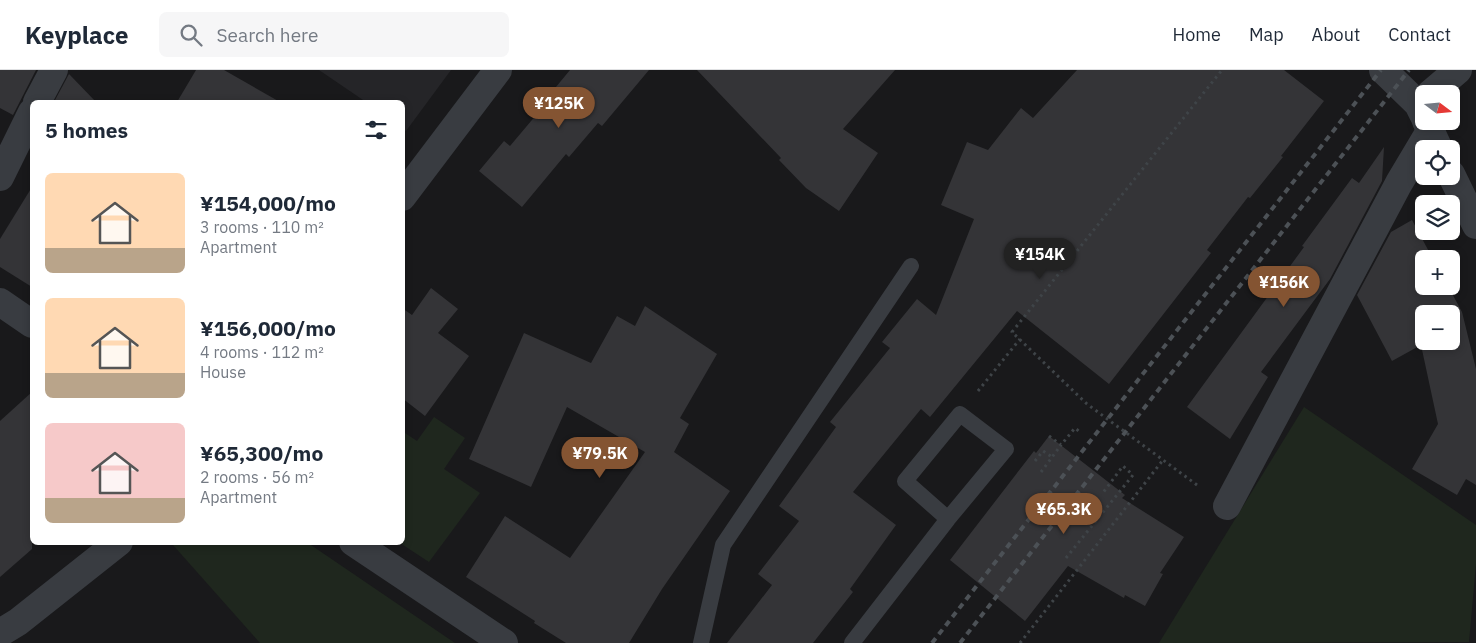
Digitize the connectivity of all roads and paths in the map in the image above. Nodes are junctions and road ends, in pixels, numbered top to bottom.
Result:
1 (54, 70) edge
2 (498, 70) edge
3 (1222, 70) edge
4 (1383, 70) edge
5 (1458, 70) edge
6 (1476, 73) edge
7 (1448, 85) edge
8 (39, 100) edge
9 (1415, 103) edge
10 (30, 116) edge
11 (1421, 130) edge
12 (0, 177) edge
13 (1456, 185) edge
14 (405, 193) edge
15 (1476, 225) edge
16 (911, 266) dead end
17 (0, 302) edge
18 (30, 323) edge
19 (1020, 339) junction
20 (960, 414) junction
21 (1080, 432) dead end
22 (1049, 436) dead end
23 (1061, 445) junction
24 (1039, 456) dead end
25 (1052, 457) junction
26 (1162, 460) junction
27 (1040, 472) dead end
28 (1102, 494) dead end
29 (1226, 506) joint
30 (948, 519) junction
31 (115, 545) edge
32 (358, 545) edge
33 (1066, 558) dead end
34 (0, 633) edge
35 (504, 643) edge
36 (700, 643) edge
37 (852, 643) edge
38 (1020, 643) edge

1 - 8 street
2 - 14 street
3 - 19 path
4 - 9 street
5 - 6 street
5 - 7 street
10 - 12 street
11 - 29 street
13 - 15 street
16 - 36 lane
17 - 18 street
19 - 20 path
19 - 26 path
20 - 30 lane
20 - 30 lane
21 - 23 path
22 - 23 path
23 - 25 path
24 - 25 path
25 - 27 path
26 - 29 path
26 - 38 path
28 - 33 path
30 - 37 lane
31 - 34 street
32 - 35 street

